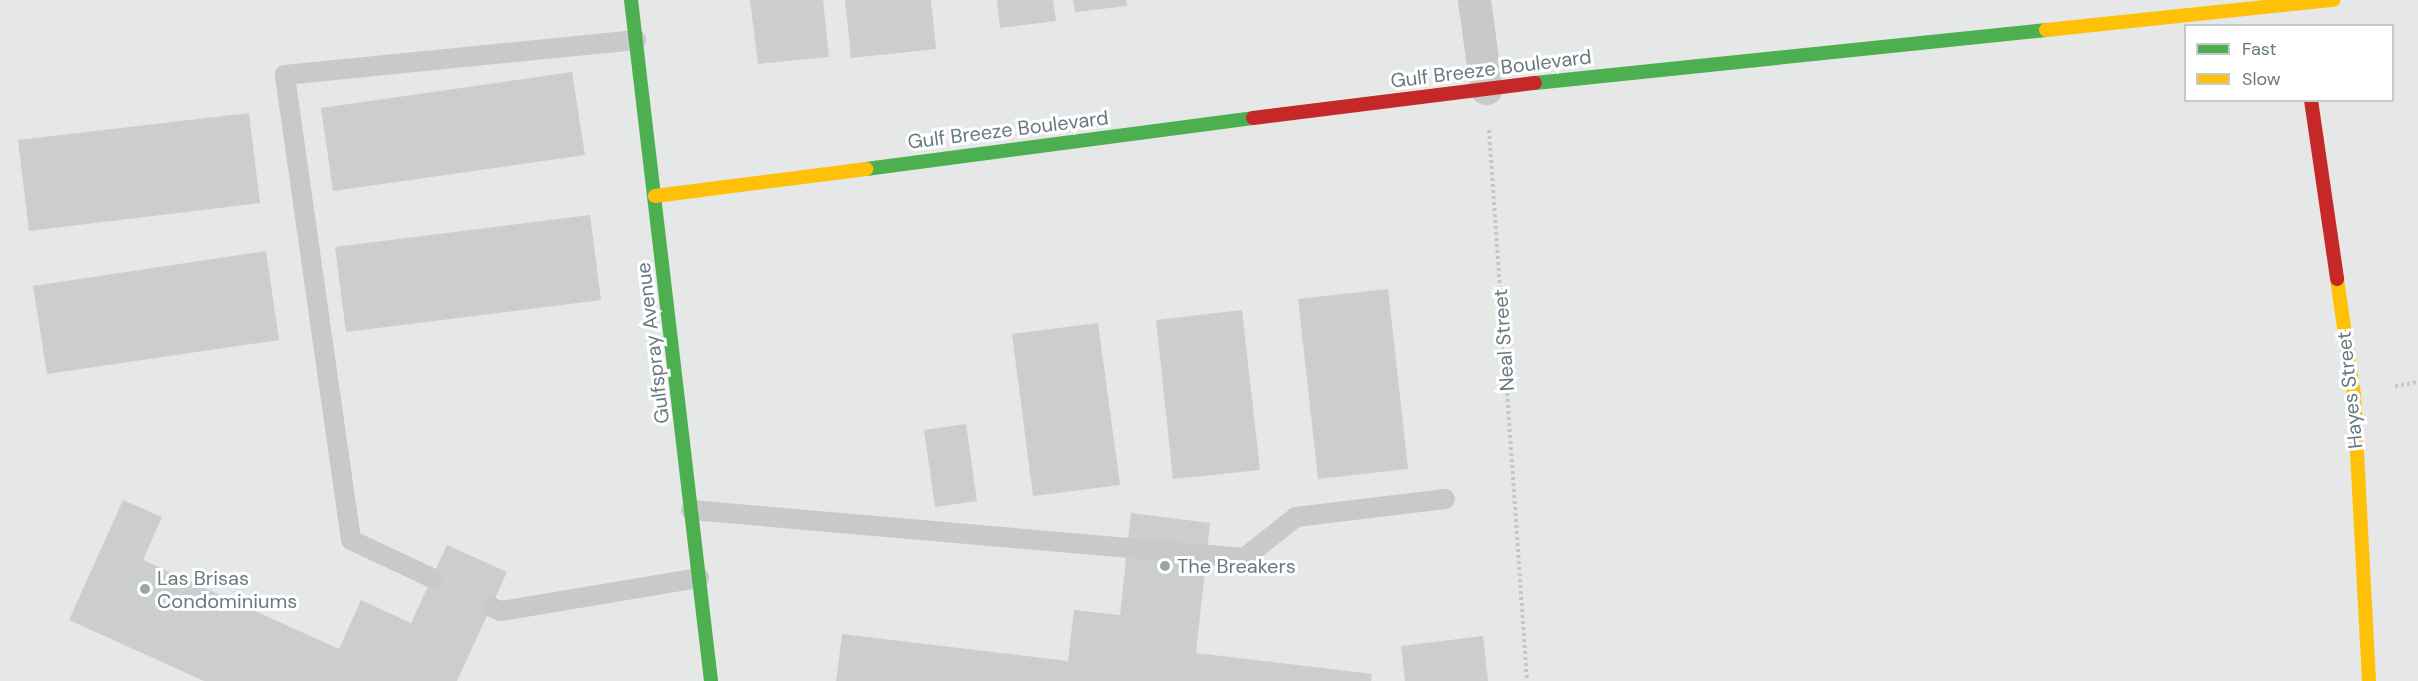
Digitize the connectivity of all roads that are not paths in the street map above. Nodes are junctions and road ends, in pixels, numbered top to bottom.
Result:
1 (632, 0) edge
2 (1474, 0) edge
3 (2333, 0) edge
4 (2298, 10) edge
5 (636, 40) junction
6 (1486, 87) junction
7 (2311, 102) edge
8 (655, 196) junction
9 (1445, 499) dead end
10 (692, 510) junction
11 (432, 578) dead end
12 (699, 578) junction
13 (491, 607) dead end
14 (711, 681) edge
15 (2369, 681) edge

1 - 5 street, Gulfspray Avenue
2 - 6 street
3 - 4 street, Gulf Breeze Boulevard
4 - 6 street, Gulf Breeze Boulevard
5 - 8 street, Gulfspray Avenue
5 - 11 lane
6 - 8 street, Gulf Breeze Boulevard
7 - 15 street, Hayes Street
8 - 10 street, Gulfspray Avenue
9 - 10 lane
10 - 12 street, Gulfspray Avenue
12 - 13 lane
12 - 14 street, Gulfspray Avenue

